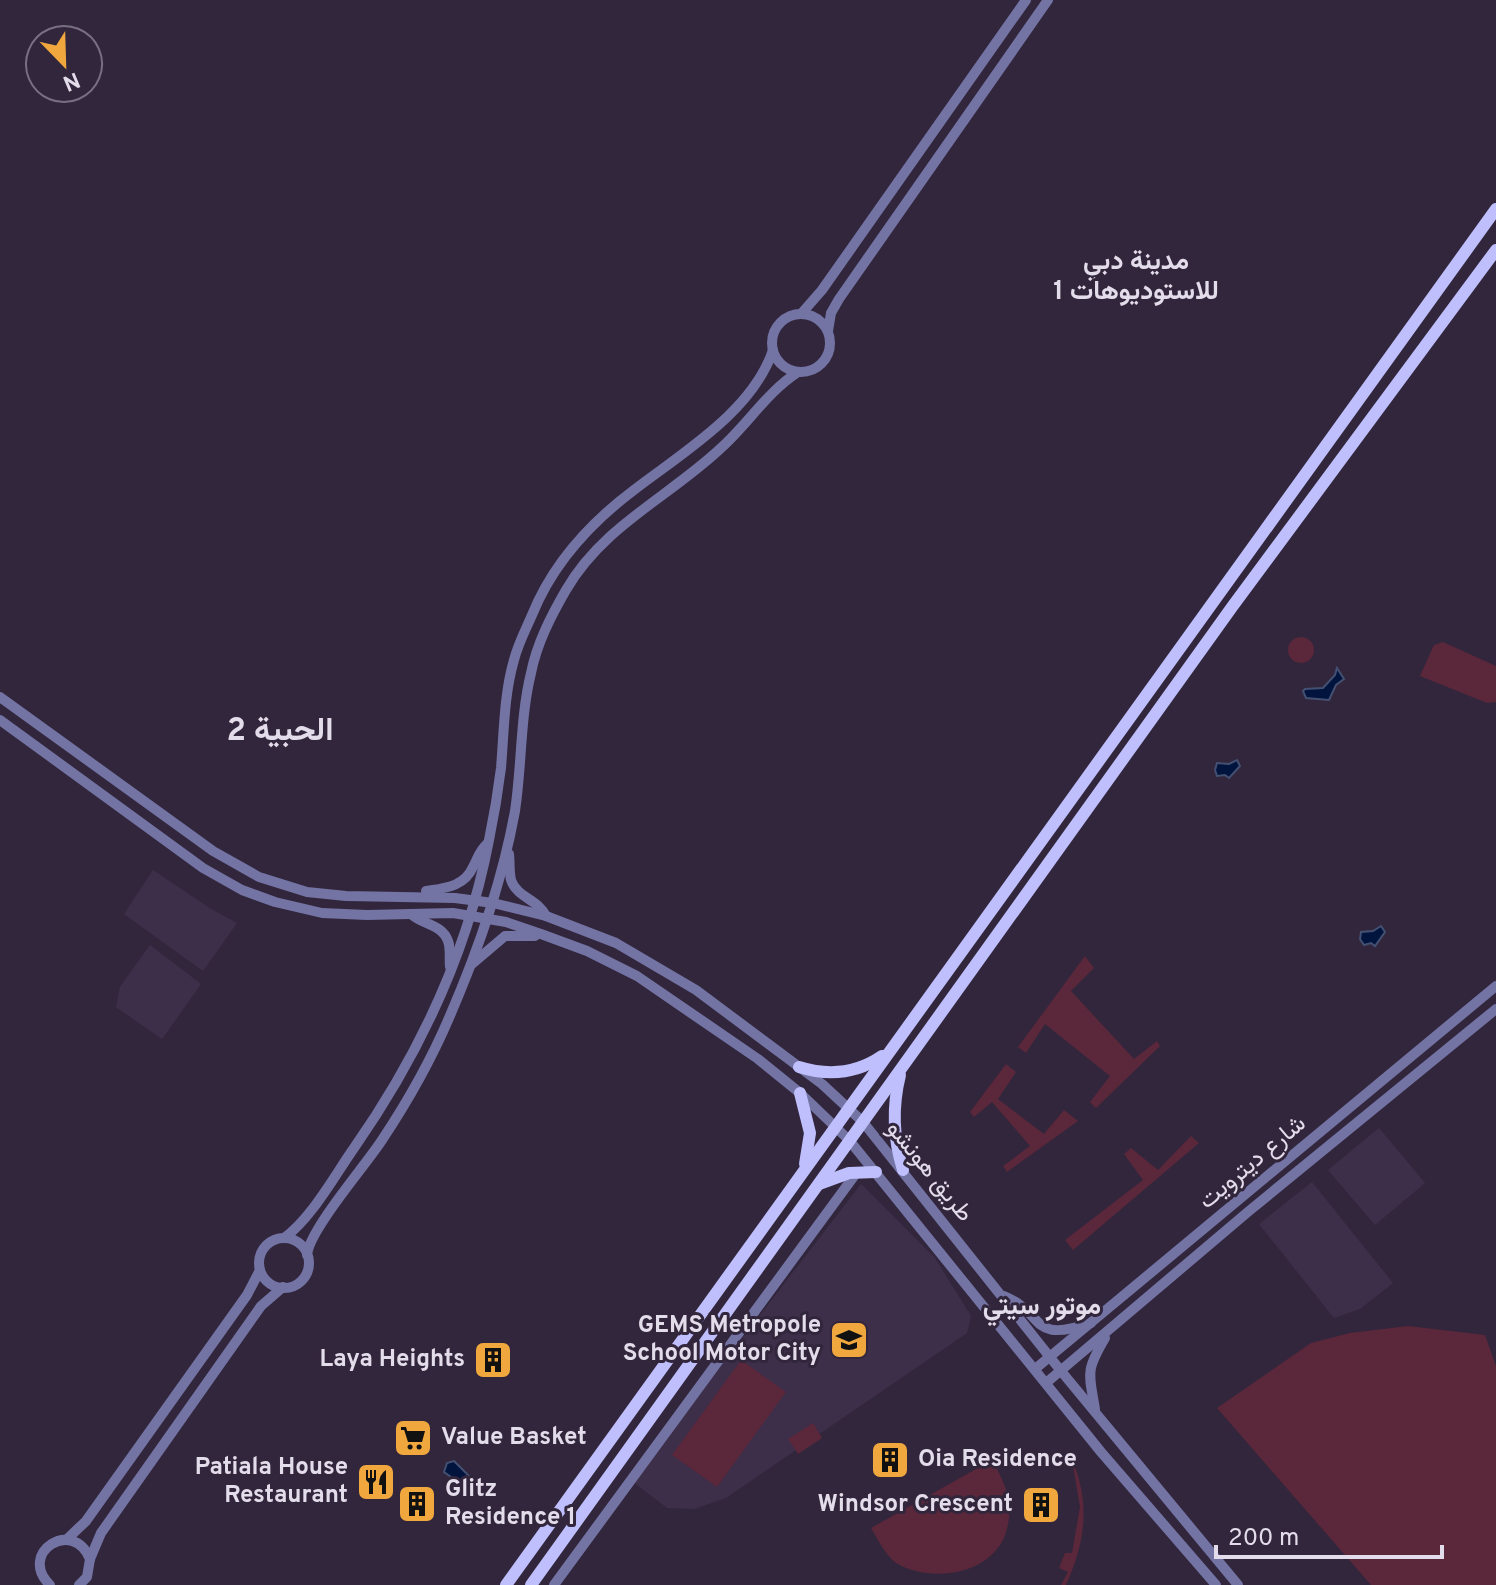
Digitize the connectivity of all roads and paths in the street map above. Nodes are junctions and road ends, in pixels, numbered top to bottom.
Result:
1 (1026, 0) edge
2 (1048, 0) edge
3 (1496, 209) edge
4 (1496, 250) edge
5 (801, 314) junction
6 (828, 331) junction
7 (773, 350) junction
8 (798, 372) junction
9 (0, 697) edge
10 (0, 720) edge
11 (489, 843) junction
12 (507, 847) junction
13 (409, 896) junction
14 (476, 900) junction
15 (493, 903) junction
16 (411, 914) junction
17 (471, 915) junction
18 (546, 916) junction
19 (488, 919) junction
20 (541, 934) junction
21 (472, 964) junction
22 (451, 970) junction
23 (1496, 986) edge
24 (1496, 1009) edge
25 (888, 1052) junction
26 (799, 1067) junction
27 (902, 1067) junction
28 (800, 1093) junction
29 (849, 1108) junction
30 (863, 1122) junction
31 (836, 1126) junction
32 (849, 1140) junction
33 (903, 1170) junction
34 (857, 1172) junction
35 (876, 1172) junction
36 (802, 1173) junction
37 (816, 1186) junction
38 (887, 1186) junction
39 (284, 1238) junction
40 (307, 1255) junction
41 (260, 1270) junction
42 (283, 1287) junction
43 (1003, 1296) junction
44 (1096, 1321) junction
45 (1108, 1332) junction
46 (1051, 1357) junction
47 (1035, 1369) junction
48 (1061, 1371) junction
49 (1046, 1383) junction
50 (1095, 1411) junction
51 (66, 1540) junction
52 (90, 1559) junction
53 (45, 1583) edge
54 (79, 1585) edge
55 (506, 1585) edge
56 (531, 1585) edge
57 (554, 1585) edge
58 (1216, 1585) edge
59 (1238, 1585) edge

1 - 5 street
2 - 6 street
3 - 25 main road
4 - 27 main road
5 - 6 street
5 - 7 street
6 - 8 street
7 - 8 street
7 - 11 street
8 - 12 street
9 - 13 street
10 - 16 street, طريق هونشو
11 - 13 street
11 - 14 street
12 - 15 street
12 - 18 street
13 - 14 street, طريق هونشو
14 - 15 street, طريق هونشو
14 - 17 street
15 - 18 street, طريق هونشو
15 - 19 street
16 - 17 street, طريق هونشو
16 - 22 street
17 - 19 street, طريق هونشو
17 - 22 street
18 - 26 street, طريق هونشو
19 - 20 street, طريق هونشو
19 - 21 street
20 - 21 street
20 - 28 street, طريق هونشو
21 - 40 street
22 - 39 street
23 - 44 street, شارع ديترويت
24 - 45 street, شارع ديترويت
25 - 26 main road
25 - 29 main road
26 - 29 street, طريق هونشو
27 - 30 main road
27 - 33 main road
28 - 31 street, طريق هونشو
28 - 36 main road
29 - 30 street, طريق هونشو
29 - 31 main road
30 - 32 main road
30 - 33 street, طريق هونشو
31 - 32 street, طريق هونشو
31 - 36 main road
32 - 35 street, طريق هونشو
32 - 37 main road
33 - 38 street
33 - 43 street, طريق هونشو
34 - 35 main road
34 - 37 main road
34 - 57 street
35 - 38 street, طريق هونشو
36 - 55 main road
37 - 56 main road
38 - 47 street, طريق هونشو
39 - 40 street
39 - 41 street
40 - 42 street
41 - 42 street
41 - 51 street
42 - 52 street
43 - 44 street
43 - 46 street, طريق هونشو
44 - 46 street, شارع ديترويت
45 - 48 street, شارع ديترويت
45 - 50 street
46 - 47 street, شارع ديترويت
46 - 48 street, طريق هونشو
47 - 49 street, طريق هونشو
48 - 49 street, شارع ديترويت
48 - 50 street, طريق هونشو
49 - 58 street, طريق هونشو
50 - 59 street, طريق هونشو
51 - 52 street
51 - 53 street
52 - 54 street

